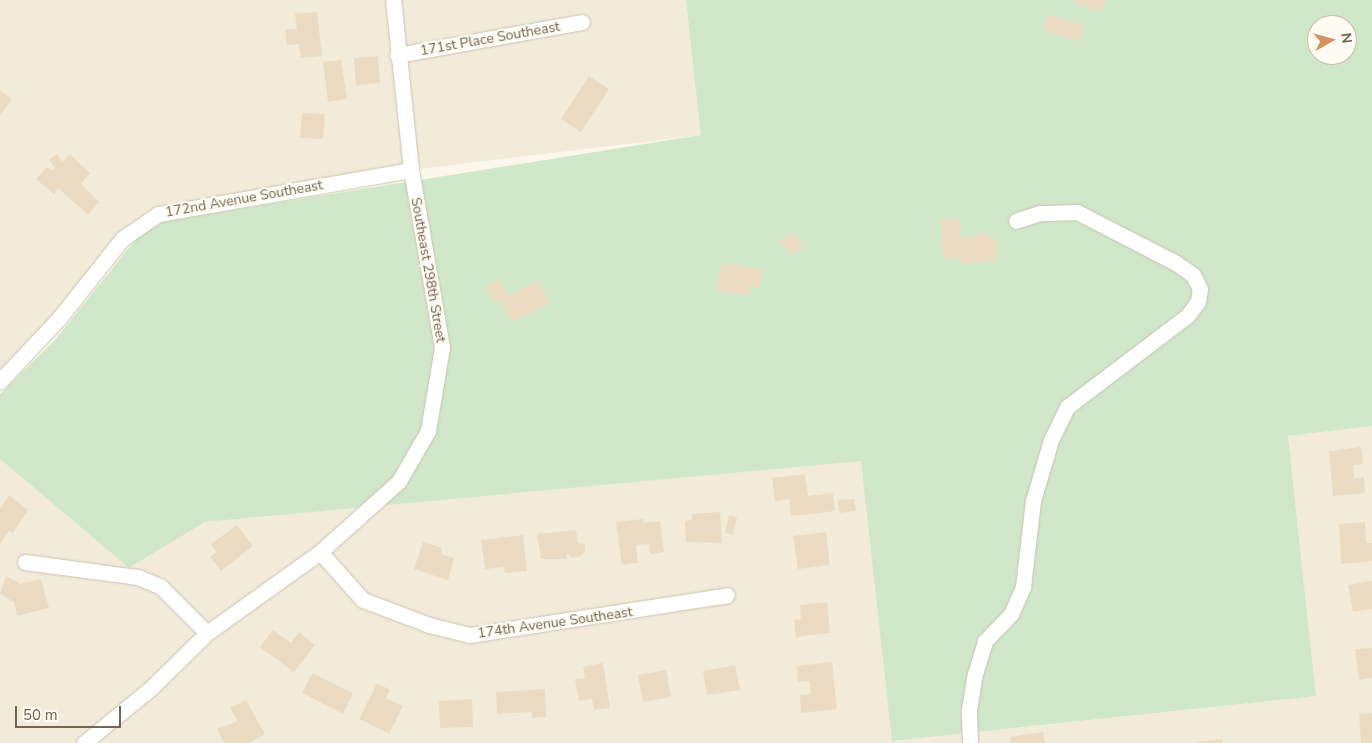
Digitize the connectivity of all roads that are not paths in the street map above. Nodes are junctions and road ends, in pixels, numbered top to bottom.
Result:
1 (393, 0) edge
2 (582, 22) dead end
3 (397, 55) junction
4 (411, 170) junction
5 (1016, 221) dead end
6 (0, 381) edge
7 (320, 552) junction
8 (25, 562) dead end
9 (727, 595) dead end
10 (208, 633) junction
11 (84, 743) edge
12 (970, 743) edge

1 - 3 street, Southeast 298th Street
2 - 3 street, 171st Place Southeast
3 - 4 street, Southeast 298th Street
4 - 6 street, 172nd Avenue Southeast
4 - 7 street, Southeast 298th Street
5 - 12 street
7 - 9 street, 174th Avenue Southeast
7 - 10 street, Southeast 298th Street
8 - 10 street
10 - 11 street, Southeast 298th Street

